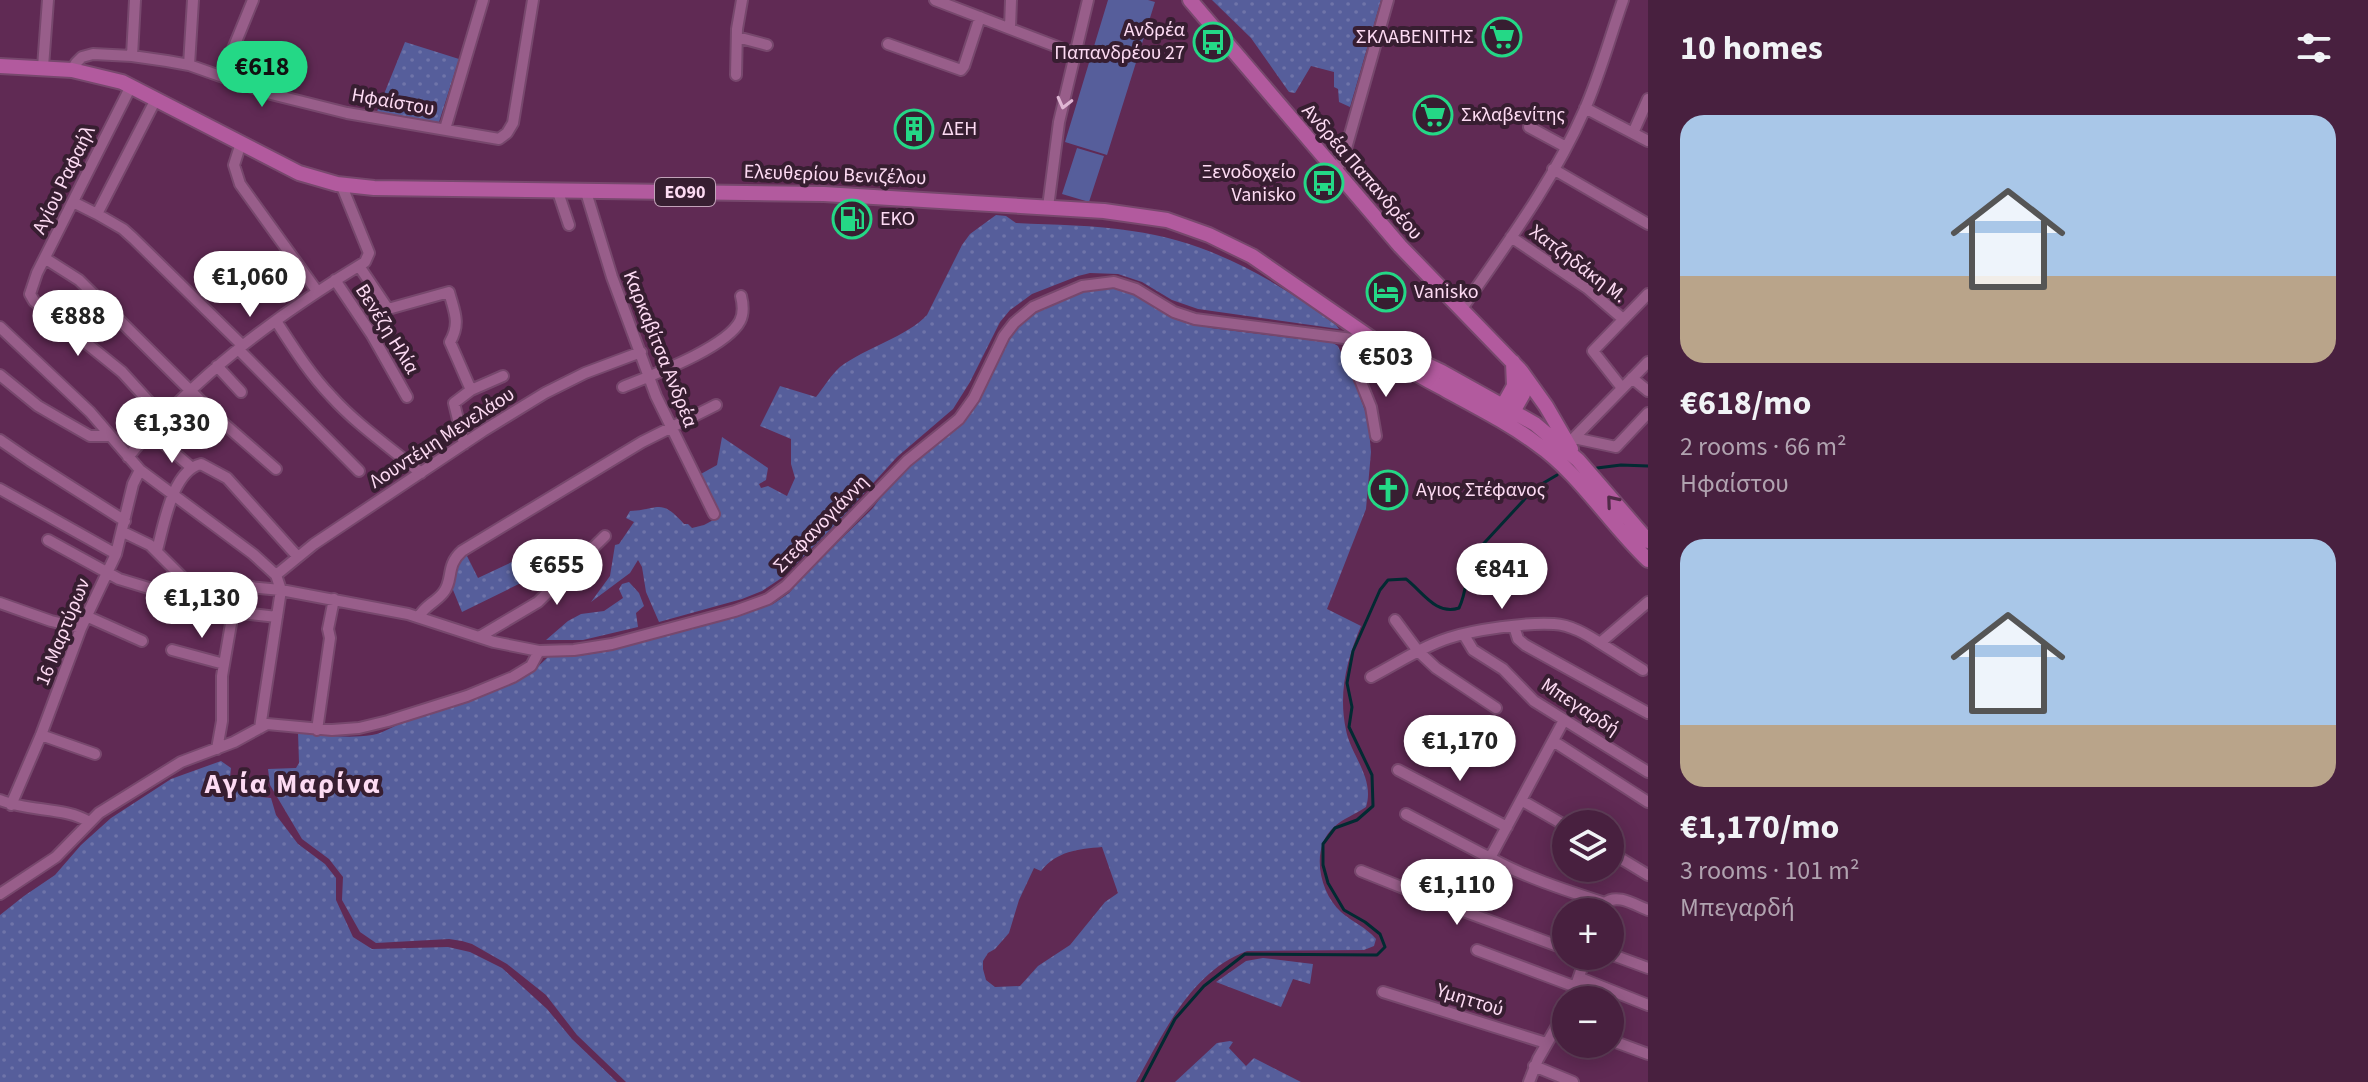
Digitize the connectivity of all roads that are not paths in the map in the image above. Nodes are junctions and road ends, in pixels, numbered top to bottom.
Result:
1 (48, 0) edge
2 (135, 0) edge
3 (193, 0) edge
4 (253, 0) edge
5 (483, 0) edge
6 (533, 0) edge
7 (742, 0) edge
8 (935, 0) edge
9 (1011, 0) edge
10 (1088, 0) edge
11 (1190, 0) edge
12 (1623, 0) edge
13 (1392, 1) edge
14 (980, 17) junction
15 (1010, 28) junction
16 (737, 37) junction
17 (888, 44) dead end
18 (767, 45) dead end
19 (1076, 54) junction
20 (132, 56) junction
21 (189, 65) junction
22 (0, 66) edge
23 (43, 67) junction
24 (72, 70) junction
25 (736, 75) dead end
26 (222, 76) junction
27 (130, 88) junction
28 (156, 99) junction
29 (1648, 99) edge
30 (1585, 108) junction
31 (1529, 127) dead end
32 (445, 129) junction
33 (1633, 133) junction
34 (1648, 141) edge
35 (241, 143) junction
36 (1566, 147) junction
37 (1553, 169) junction
38 (1336, 172) junction
39 (341, 184) junction
40 (558, 192) junction
41 (586, 192) junction
42 (73, 202) junction
43 (1048, 207) junction
44 (97, 214) junction
45 (1648, 224) edge
46 (569, 225) dead end
47 (1511, 237) junction
48 (46, 259) junction
49 (359, 266) junction
50 (335, 280) junction
51 (317, 291) junction
52 (1648, 294) edge
53 (741, 296) dead end
54 (1461, 310) junction
55 (1623, 319) junction
56 (276, 321) junction
57 (0, 327) edge
58 (1362, 337) junction
59 (240, 347) junction
60 (641, 352) junction
61 (1388, 357) junction
62 (1648, 362) edge
63 (217, 366) junction
64 (1517, 371) junction
65 (1357, 372) junction
66 (0, 375) edge
67 (503, 376) dead end
68 (649, 376) junction
69 (1632, 378) junction
70 (623, 387) dead end
71 (1622, 388) junction
72 (190, 389) junction
73 (471, 390) junction
74 (1648, 391) edge
75 (241, 392) dead end
76 (1486, 395) junction
77 (407, 397) dead end
78 (716, 405) dead end
79 (1648, 413) edge
80 (1505, 415) junction
81 (162, 416) junction
82 (671, 427) junction
83 (149, 431) junction
84 (110, 436) junction
85 (1376, 436) dead end
86 (0, 440) edge
87 (1571, 441) junction
88 (464, 444) junction
89 (128, 457) junction
90 (1578, 460) junction
91 (195, 466) junction
92 (276, 469) dead end
93 (140, 470) junction
94 (359, 471) dead end
95 (421, 473) junction
96 (0, 489) edge
97 (173, 495) junction
98 (714, 514) dead end
99 (124, 526) junction
100 (605, 536) dead end
101 (48, 540) dead end
102 (1648, 541) edge
103 (157, 550) junction
104 (116, 554) junction
105 (298, 557) junction
106 (1648, 560) edge
107 (108, 573) junction
108 (178, 573) junction
109 (276, 575) junction
110 (281, 590) junction
111 (334, 599) junction
112 (1648, 602) edge
113 (0, 603) edge
114 (86, 616) junction
115 (277, 617) junction
116 (419, 617) junction
117 (1395, 620) dead end
118 (1514, 626) junction
119 (81, 628) junction
120 (1464, 635) junction
121 (479, 637) junction
122 (142, 641) dead end
123 (1600, 643) junction
124 (172, 650) dead end
125 (539, 651) junction
126 (1418, 651) junction
127 (224, 664) junction
128 (1643, 670) dead end
129 (1371, 677) dead end
130 (1496, 708) dead end
131 (1648, 713) edge
132 (1564, 720) junction
133 (260, 728) junction
134 (317, 730) junction
135 (41, 735) junction
136 (1553, 741) junction
137 (217, 749) junction
138 (95, 754) dead end
139 (1398, 770) dead end
140 (1648, 772) edge
141 (0, 800) edge
142 (1521, 800) junction
143 (1648, 802) edge
144 (11, 805) junction
145 (1406, 814) dead end
146 (1552, 818) edge
147 (89, 822) junction
148 (1507, 827) junction
149 (1490, 858) junction
150 (1624, 860) edge
151 (1361, 871) dead end
152 (1648, 875) edge
153 (0, 894) edge
154 (1648, 897) edge
155 (1579, 898) edge
156 (1624, 901) edge
157 (1644, 908) edge
158 (1552, 944) edge
159 (1477, 950) dead end
160 (1624, 959) edge
161 (1648, 968) edge
162 (1582, 970) edge
163 (1578, 983) junction
164 (1577, 986) edge
165 (1383, 992) dead end
166 (1648, 1005) edge
167 (1552, 1034) edge
168 (1546, 1043) junction
169 (1624, 1045) edge
170 (1648, 1054) edge
171 (1534, 1066) junction
172 (1529, 1082) edge
173 (1573, 1082) edge

1 - 23 street
2 - 20 street
3 - 21 street
4 - 26 street
5 - 32 street, Ηφαίστου
6 - 32 street
7 - 16 street
8 - 14 street
9 - 15 street
10 - 19 street
11 - 38 main road, Ανδρέα Παπανδρέου
12 - 30 street
13 - 38 street
14 - 15 street
14 - 17 street
15 - 19 street
16 - 18 street
16 - 25 street
19 -> 43 street
20 - 21 street, Ηφαίστου
20 - 24 street, Ηφαίστου
21 - 26 street, Ηφαίστου
22 - 23 main road, Ελευθερίου Βενιζέλου / ΕΟ90
23 - 24 main road, Ελευθερίου Βενιζέλου / ΕΟ90
24 - 27 main road, Ελευθερίου Βενιζέλου / ΕΟ90
26 - 32 street, Ηφαίστου
27 - 28 main road, Ελευθερίου Βενιζέλου / ΕΟ90
27 - 42 street, Αγίου Ραφαήλ
28 - 35 main road, Ελευθερίου Βενιζέλου / ΕΟ90
28 - 44 street
29 - 33 street
30 - 33 street
30 - 36 street
31 - 36 street
33 - 34 street
35 - 39 main road, Ελευθερίου Βενιζέλου / ΕΟ90
35 - 51 street
36 - 37 street
37 - 45 street
37 - 47 street
38 - 54 main road, Ανδρέα Παπανδρέου
39 - 40 main road, Ελευθερίου Βενιζέλου / ΕΟ90
39 - 49 street
40 - 41 main road, Ελευθερίου Βενιζέλου / ΕΟ90
40 - 46 street
41 - 43 main road, Ελευθερίου Βενιζέλου / ΕΟ90
41 - 60 street, Καρκαβίτσα Ανδρέα
42 - 44 street
42 - 48 street, Αγίου Ραφαήλ
43 - 58 main road, Ελευθερίου Βενιζέλου / ΕΟ90
44 - 59 street
47 - 54 street
47 - 55 street, Χατζηδάκη Μ.
48 - 72 street
48 - 81 street, Αγίου Ραφαήλ
49 - 50 street
49 - 73 street
50 - 51 street
50 - 77 street, Βενέζη Ηλία
51 - 56 street
52 - 55 street
53 - 68 street
54 - 64 main road, Ανδρέα Παπανδρέου
55 - 71 street
56 - 59 street
56 - 95 street
57 - 84 street
58 - 61 main road, ΕΟ90
58 - 65 street
58 - 65 street
58 - 76 main road, ΕΟ90
58 - 125 street, Στεφανογιάννη
59 - 63 street
59 - 94 street
60 - 68 street, Καρκαβίτσα Ανδρέα
60 - 88 street, Λουντέμη Μενελάου
61 - 65 street
61 - 80 main road, ΕΟ90
62 - 69 street
63 - 72 street
63 - 75 street
64 - 76 main road
64 - 80 main road
64 - 87 main road, Ανδρέα Παπανδρέου
65 - 85 street
66 - 84 street
67 - 73 street
68 - 70 street
68 - 82 street, Καρκαβίτσα Ανδρέα
69 - 71 street
69 - 74 street
71 - 87 street
72 - 81 street
72 - 92 street
73 - 88 street
76 - 80 main road, ΕΟ90
78 - 82 street
79 - 87 street
80 - 90 main road, ΕΟ90
80 - 106 main road, ΕΟ90
81 - 83 street
82 - 98 street, Καρκαβίτσα Ανδρέα
82 - 116 street
83 - 89 street
83 - 91 street
84 - 89 street
86 - 99 street
87 - 90 main road, Ανδρέα Παπανδρέου
88 - 95 street, Λουντέμη Μενελάου
89 - 93 street
102 -> 90 main road, ΕΟ90
91 - 97 street
91 - 105 street
93 - 97 street
93 - 99 street, 16 Μαρτύρων
95 - 105 street, Λουντέμη Μενελάου
96 - 104 street
97 - 103 street
97 - 109 street
99 - 103 street
99 - 104 street, 16 Μαρτύρων
100 - 121 street
101 - 107 street
103 - 108 street
104 - 107 street, 16 Μαρτύρων
105 - 109 street, Λουντέμη Μενελάου
107 - 108 street
107 - 114 street, 16 Μαρτύρων
108 - 110 street, Στεφανογιάννη
109 - 110 street
110 - 111 street, Στεφανογιάννη
110 - 115 street
111 - 116 street, Στεφανογιάννη
111 - 134 street
112 - 123 street
113 - 119 street
114 - 119 street, 16 Μαρτύρων
114 - 122 street
115 - 127 street
115 - 133 street
116 - 121 street, Στεφανογιάννη
117 - 126 street
118 - 120 street
118 - 123 street
118 - 131 street
119 - 135 street, 16 Μαρτύρων
120 - 126 street
120 - 132 street, Μπεγαρδή
121 - 125 street, Στεφανογιάννη
123 - 128 street
124 - 127 street
125 - 134 street
126 - 129 street
126 - 130 street
127 - 137 street
132 - 136 street
132 - 140 street, Μπεγαρδή
133 - 134 street
133 - 137 street
135 - 138 street
135 - 144 street, 16 Μαρτύρων
136 - 142 street
136 - 143 street
137 - 147 street
139 - 148 street
141 - 144 street
142 - 146 street
142 - 148 street
144 - 147 street
145 - 149 street
147 - 153 street
148 - 149 street
149 - 155 street
150 - 152 street
151 - 158 street
154 - 157 street
156 - 157 street
159 - 163 street
160 - 161 street
162 - 163 street
163 - 164 street
163 - 166 street
165 - 168 street, Υμηττού
167 - 168 street
168 - 171 street
169 - 170 street
171 - 172 street
171 - 173 street

